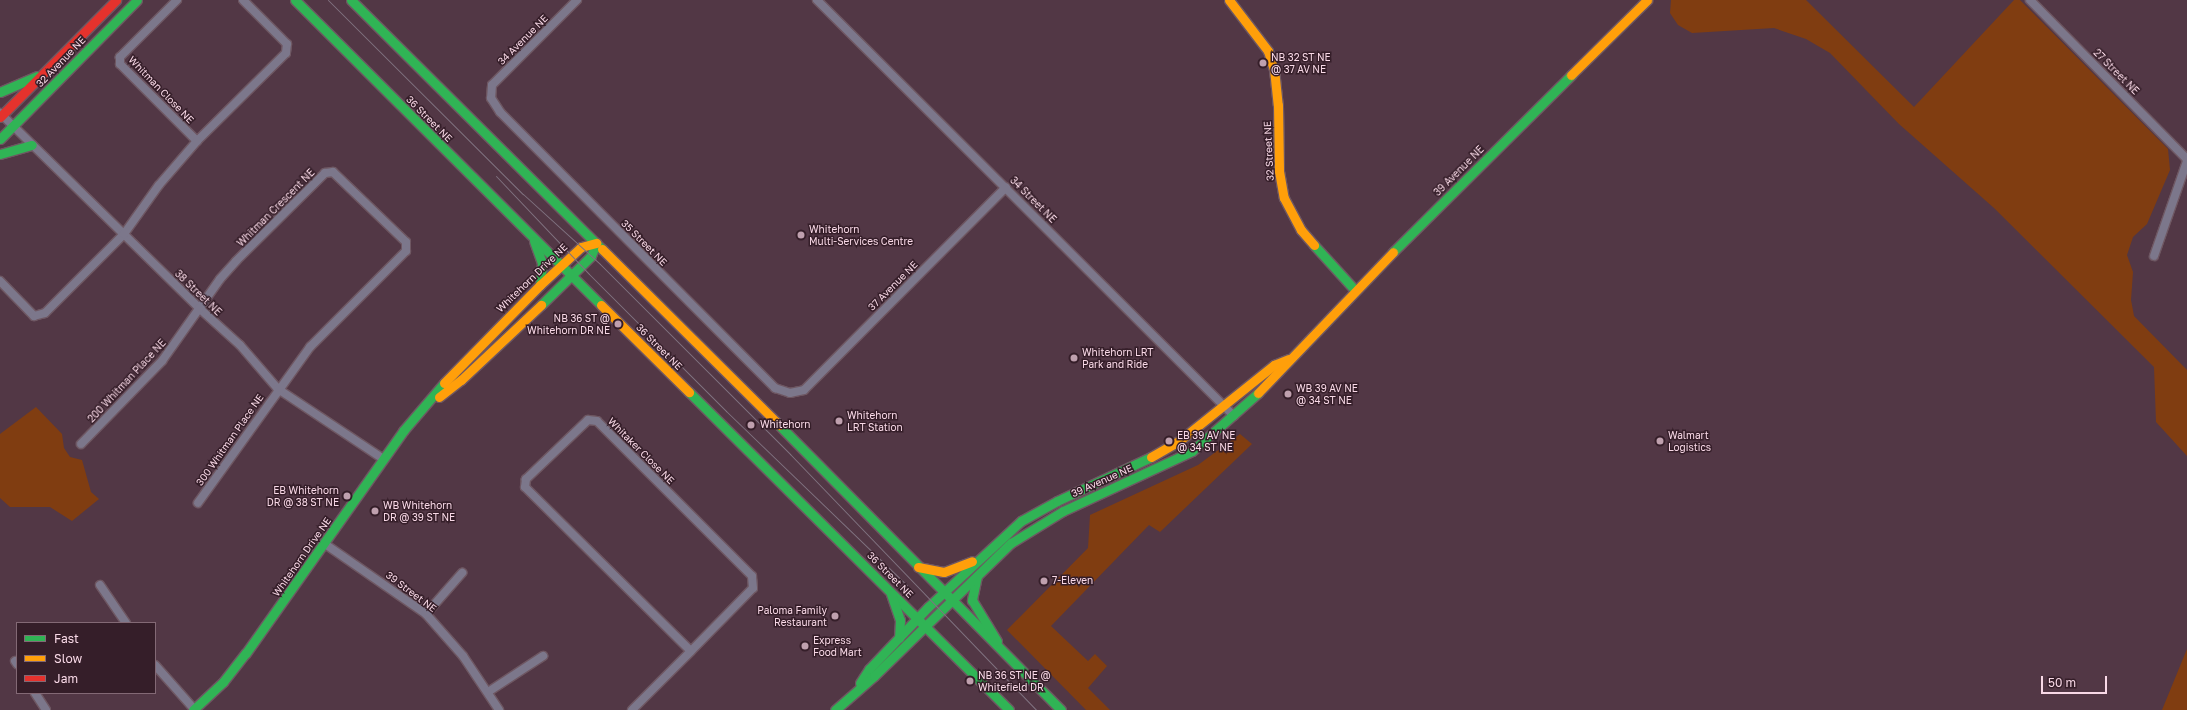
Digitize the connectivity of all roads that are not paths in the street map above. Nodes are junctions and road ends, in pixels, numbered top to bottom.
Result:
1 (116, 0) edge
2 (137, 0) edge
3 (177, 0) edge
4 (243, 0) edge
5 (295, 0) edge
6 (351, 0) edge
7 (577, 0) edge
8 (818, 0) edge
9 (1229, 0) edge
10 (2030, 0) edge
11 (1641, 2) edge
12 (46, 71) junction
13 (0, 92) edge
14 (491, 98) joint
15 (1, 115) edge
16 (13, 126) junction
17 (0, 139) edge
18 (197, 141) junction
19 (32, 145) junction
20 (0, 154) edge
21 (2187, 160) edge
22 (1006, 187) junction
23 (124, 234) junction
24 (533, 239) junction
25 (596, 243) junction
26 (2154, 256) dead end
27 (560, 265) junction
28 (571, 276) junction
29 (0, 281) edge
30 (540, 285) junction
31 (1355, 290) junction
32 (198, 308) junction
33 (1288, 359) junction
34 (278, 389) junction
35 (790, 393) joint
36 (1224, 405) junction
37 (422, 411) junction
38 (1234, 416) junction
39 (81, 444) dead end
40 (382, 458) junction
41 (198, 503) dead end
42 (325, 544) junction
43 (977, 559) junction
44 (918, 567) junction
45 (462, 573) dead end
46 (978, 574) junction
47 (100, 585) dead end
48 (890, 591) junction
49 (944, 593) junction
50 (952, 601) junction
51 (426, 614) junction
52 (918, 618) junction
53 (125, 622) edge
54 (926, 627) junction
55 (899, 638) junction
56 (691, 651) junction
57 (1003, 652) junction
58 (543, 656) dead end
59 (156, 666) edge
60 (857, 688) junction
61 (488, 692) junction
62 (36, 694) edge
63 (46, 710) edge
64 (194, 710) edge
65 (499, 710) edge
66 (632, 710) edge
67 (835, 710) edge
68 (1009, 710) edge
69 (1061, 710) edge

1 - 12 street, 32 Avenue NE
2 - 16 street, 32 Avenue NE
3 - 18 street, Whitman Close NE
4 - 18 street
5 - 24 street, 36 Street NE
6 - 25 street
7 - 14 street, 34 Avenue NE
8 - 22 street, 34 Street NE
9 - 31 street, 32 Street NE
10 - 21 street, 27 Street NE
11 - 31 street, 39 Avenue NE
12 - 13 street
12 - 15 street, 32 Avenue NE
14 - 35 street, 35 Street NE
15 - 16 street, 38 Street NE
16 - 17 street, 32 Avenue NE
16 - 19 street, 38 Street NE
18 - 23 street
19 - 20 street
19 - 23 street, 38 Street NE
21 - 26 street
22 - 35 street, 37 Avenue NE
22 - 36 street, 34 Street NE
23 - 29 street
23 - 32 street, 38 Street NE
24 - 27 street, 36 Street NE
24 - 30 street
25 - 27 street, Whitehorn Drive NE
25 - 28 street, Whitehorn Drive NE
25 - 44 street
27 - 28 street, 36 Street NE
27 - 30 street, Whitehorn Drive NE
28 - 37 street, Whitehorn Drive NE
28 - 48 street, 36 Street NE
30 - 37 street, Whitehorn Drive NE
31 - 33 street, 39 Avenue NE
32 - 34 street, 38 Street NE
32 - 34 street, Whitman Crescent NE
32 - 39 street, 200 Whitman Place NE
33 - 36 street, 39 Avenue NE
33 - 38 street, 39 Avenue NE
34 - 40 street, 38 Street NE
34 - 41 street, 300 Whitman Place NE
36 - 38 street, 34 Street NE
36 - 43 street, 39 Avenue NE
37 - 40 street, Whitehorn Drive NE
38 - 46 street, 39 Avenue NE
40 - 42 street, Whitehorn Drive NE
42 - 51 street, 39 Street NE
42 - 64 street, Whitehorn Drive NE
43 - 44 street
43 - 49 street, 39 Avenue NE
44 - 49 street
45 - 51 street
46 - 50 street, 39 Avenue NE
46 - 57 street
47 - 53 street
48 - 52 street, 36 Street NE
48 - 55 street
49 - 50 street
49 - 52 street, 39 Avenue NE
50 - 54 street, 39 Avenue NE
50 - 57 street
51 - 61 street, 39 Street NE
52 - 54 street, 36 Street NE
52 - 55 street, 39 Avenue NE
54 - 60 street, 39 Avenue NE
54 - 68 street, 36 Street NE
55 - 60 street, 39 Avenue NE
56 - 56 street, Whitaker Close NE
56 - 66 street, Whitaker Close NE
57 - 69 street
58 - 61 street
59 - 64 street
60 - 67 street
61 - 65 street, 39 Street NE
62 - 63 street

